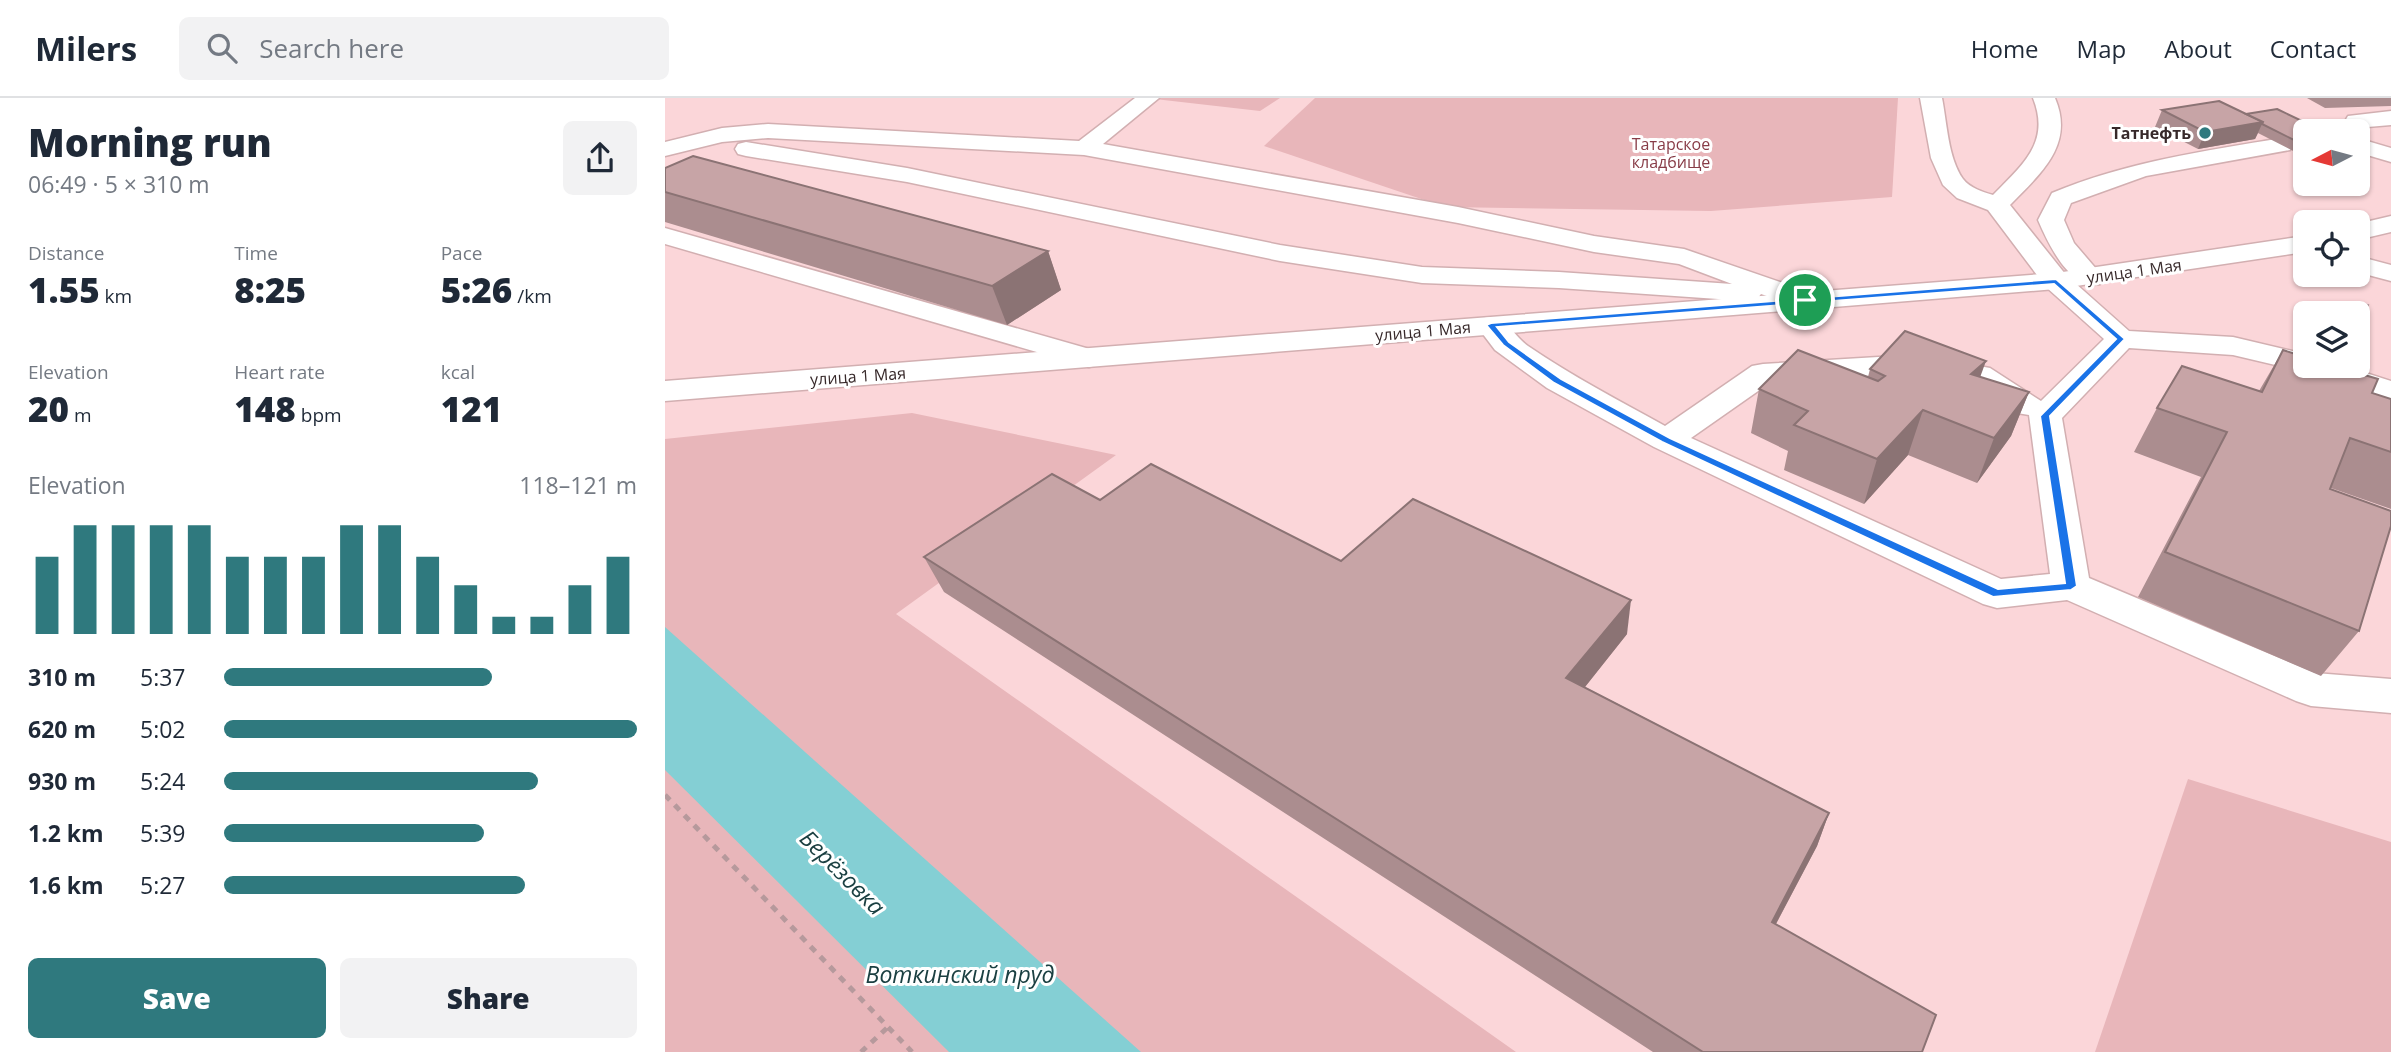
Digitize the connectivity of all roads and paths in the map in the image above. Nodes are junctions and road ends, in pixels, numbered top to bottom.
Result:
1 (1148, 98) edge
2 (1931, 98) edge
3 (2044, 98) edge
4 (2391, 118) edge
5 (2370, 120) edge
6 (679, 145) edge
7 (2282, 145) edge
8 (1084, 148) junction
9 (2370, 149) edge
10 (2391, 155) edge
11 (1997, 205) junction
12 (2391, 224) edge
13 (2370, 229) edge
14 (665, 236) edge
15 (2293, 248) edge
16 (2370, 267) edge
17 (2391, 273) edge
18 (2090, 278) junction
19 (2056, 281) junction
20 (2370, 292) dead end
21 (1805, 300) junction
22 (1491, 325) junction
23 (2121, 339) junction
24 (1089, 358) junction
25 (2293, 360) edge
26 (2349, 378) edge
27 (2355, 380) junction
28 (665, 391) edge
29 (2391, 391) edge
30 (2045, 416) junction
31 (1666, 440) junction
32 (2071, 586) junction
33 (2391, 696) edge
34 (665, 795) edge
35 (887, 1028) junction
36 (861, 1052) edge
37 (912, 1052) edge

1 - 8 main road
2 - 11 main road
3 - 11 main road
4 - 5 main road
6 - 8 main road
6 - 21 main road
7 - 18 main road
8 - 21 main road
9 - 10 main road
11 - 19 main road
12 - 13 main road
14 - 24 main road
15 - 18 main road, улица 1 Мая
16 - 17 main road
18 - 19 main road, улица 1 Мая
19 - 21 main road, улица 1 Мая
19 - 23 main road
20 - 27 path
21 - 22 main road, улица 1 Мая
22 - 24 main road, улица 1 Мая
22 - 31 main road
23 - 25 main road
23 - 30 main road
24 - 28 main road, улица 1 Мая
26 - 27 main road
27 - 29 main road
30 - 31 main road
30 - 32 main road
31 - 32 main road
32 - 33 main road
34 - 35 path
35 - 36 path
35 - 37 path

